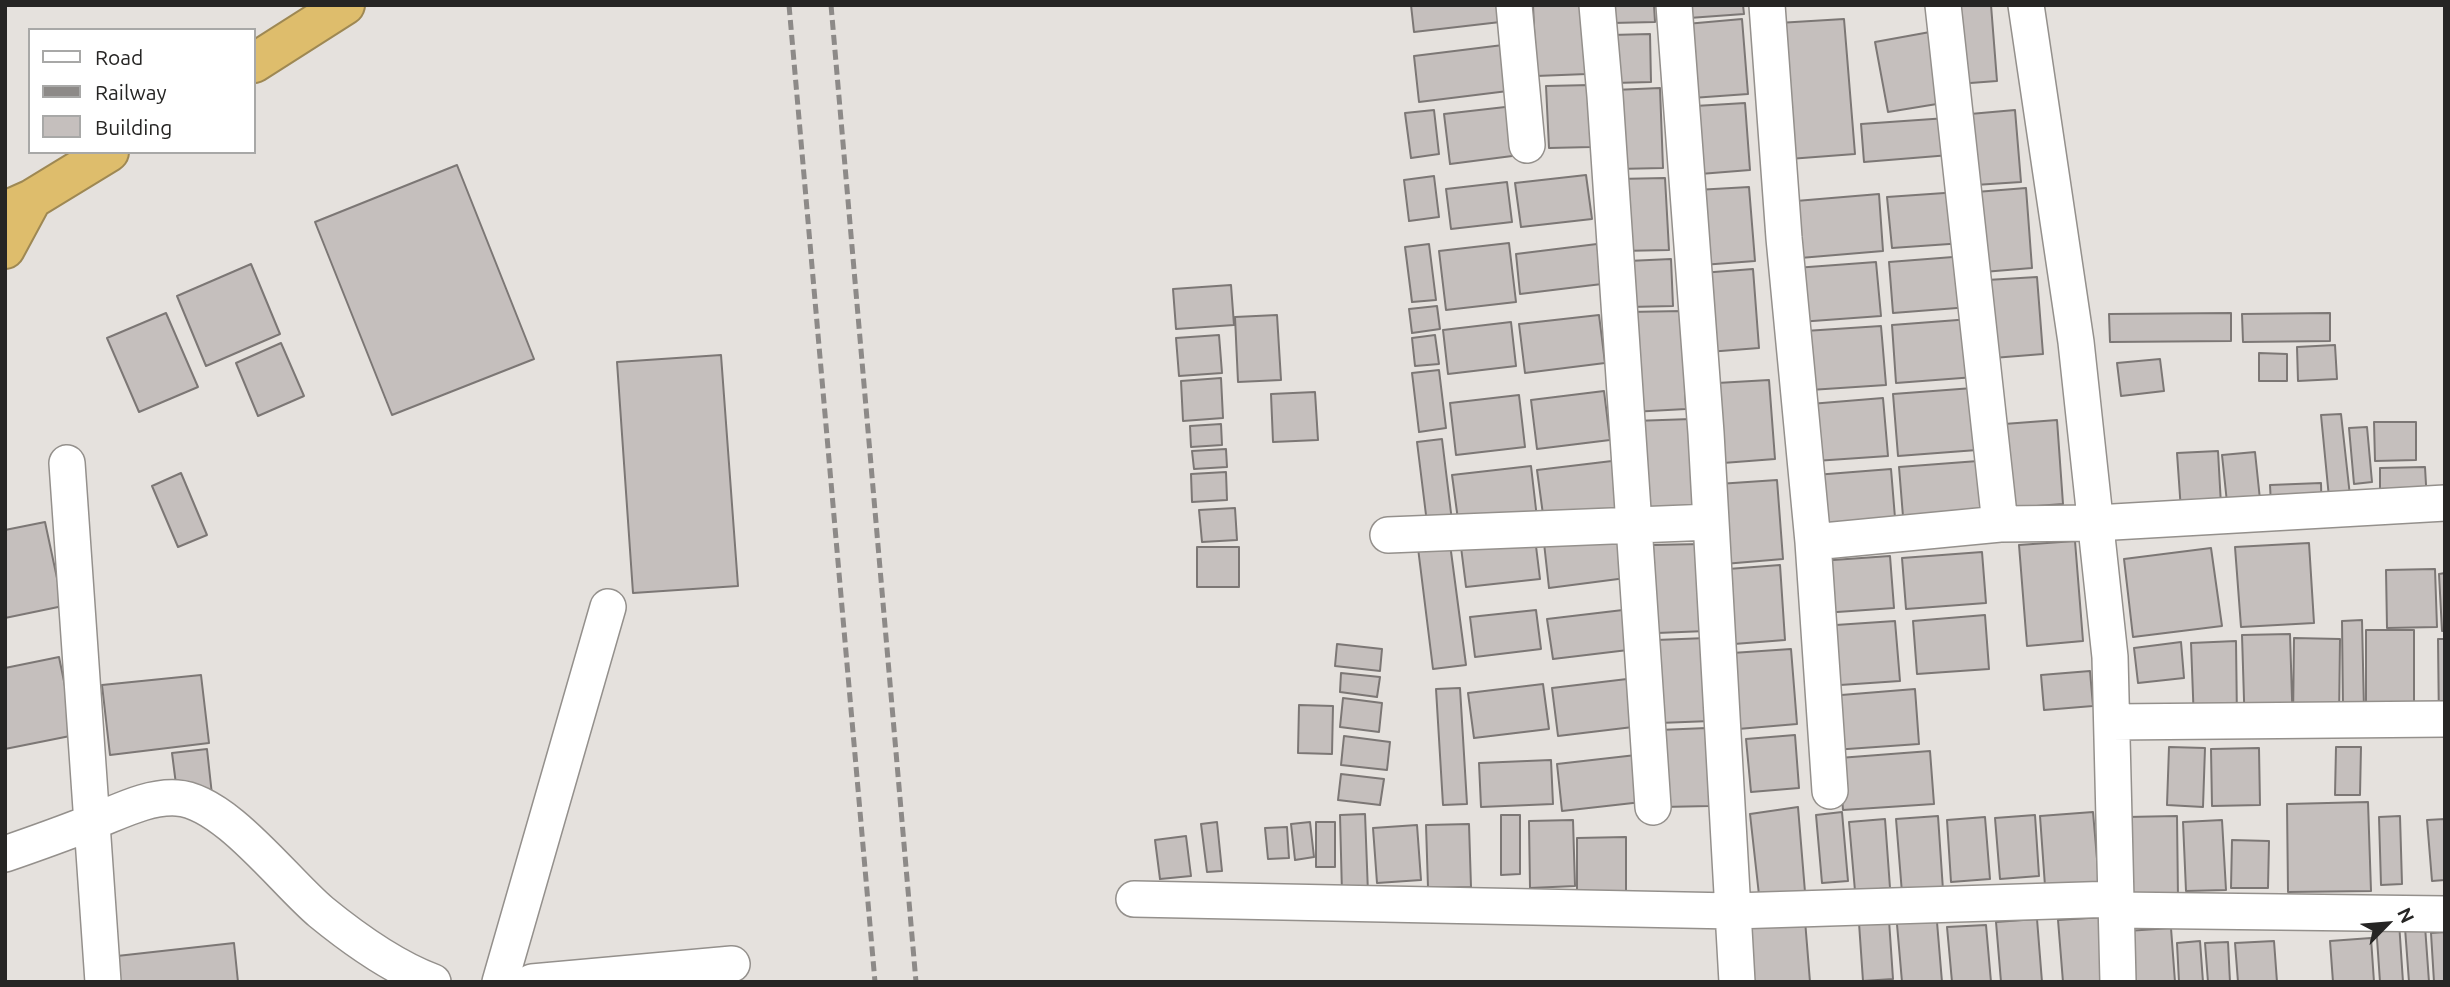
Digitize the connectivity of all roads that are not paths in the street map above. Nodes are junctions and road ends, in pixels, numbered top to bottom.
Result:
1 (345, 5) edge
2 (1514, 5) edge
3 (1597, 5) edge
4 (1674, 5) edge
5 (1767, 5) edge
6 (1943, 5) edge
7 (2026, 5) edge
8 (256, 62) edge
9 (1527, 145) dead end
10 (106, 154) edge
11 (19, 205) edge
12 (5, 249) edge
13 (67, 463) dead end
14 (2445, 503) edge
15 (1711, 522) junction
16 (2096, 523) junction
17 (2000, 524) junction
18 (1634, 526) junction
19 (1388, 535) dead end
20 (1813, 542) junction
21 (608, 607) dead end
22 (2445, 719) edge
23 (2112, 722) junction
24 (1830, 791) dead end
25 (1653, 807) dead end
26 (92, 822) junction
27 (5, 854) edge
28 (1134, 900) dead end
29 (2117, 905) junction
30 (1733, 911) junction
31 (2445, 914) edge
32 (732, 964) dead end
33 (103, 982) edge
34 (433, 982) edge
35 (500, 982) edge
36 (533, 982) edge
37 (1737, 982) edge
38 (2118, 982) edge

1 - 8 highway
2 - 9 street
3 - 18 street
4 - 15 street
5 - 20 street
6 - 17 street
7 - 16 street
10 - 11 highway
11 - 12 highway
13 - 26 street
14 - 16 street
15 - 18 street
15 - 30 street
16 - 17 street
16 - 23 street
17 - 20 street
18 - 19 street
18 - 25 street
20 - 24 street
21 - 35 street
22 - 23 street
23 - 29 street
26 - 27 street
26 - 33 street
26 - 34 street
28 - 30 street
29 - 30 street
29 - 31 street
29 - 38 street
30 - 37 street
32 - 36 street

